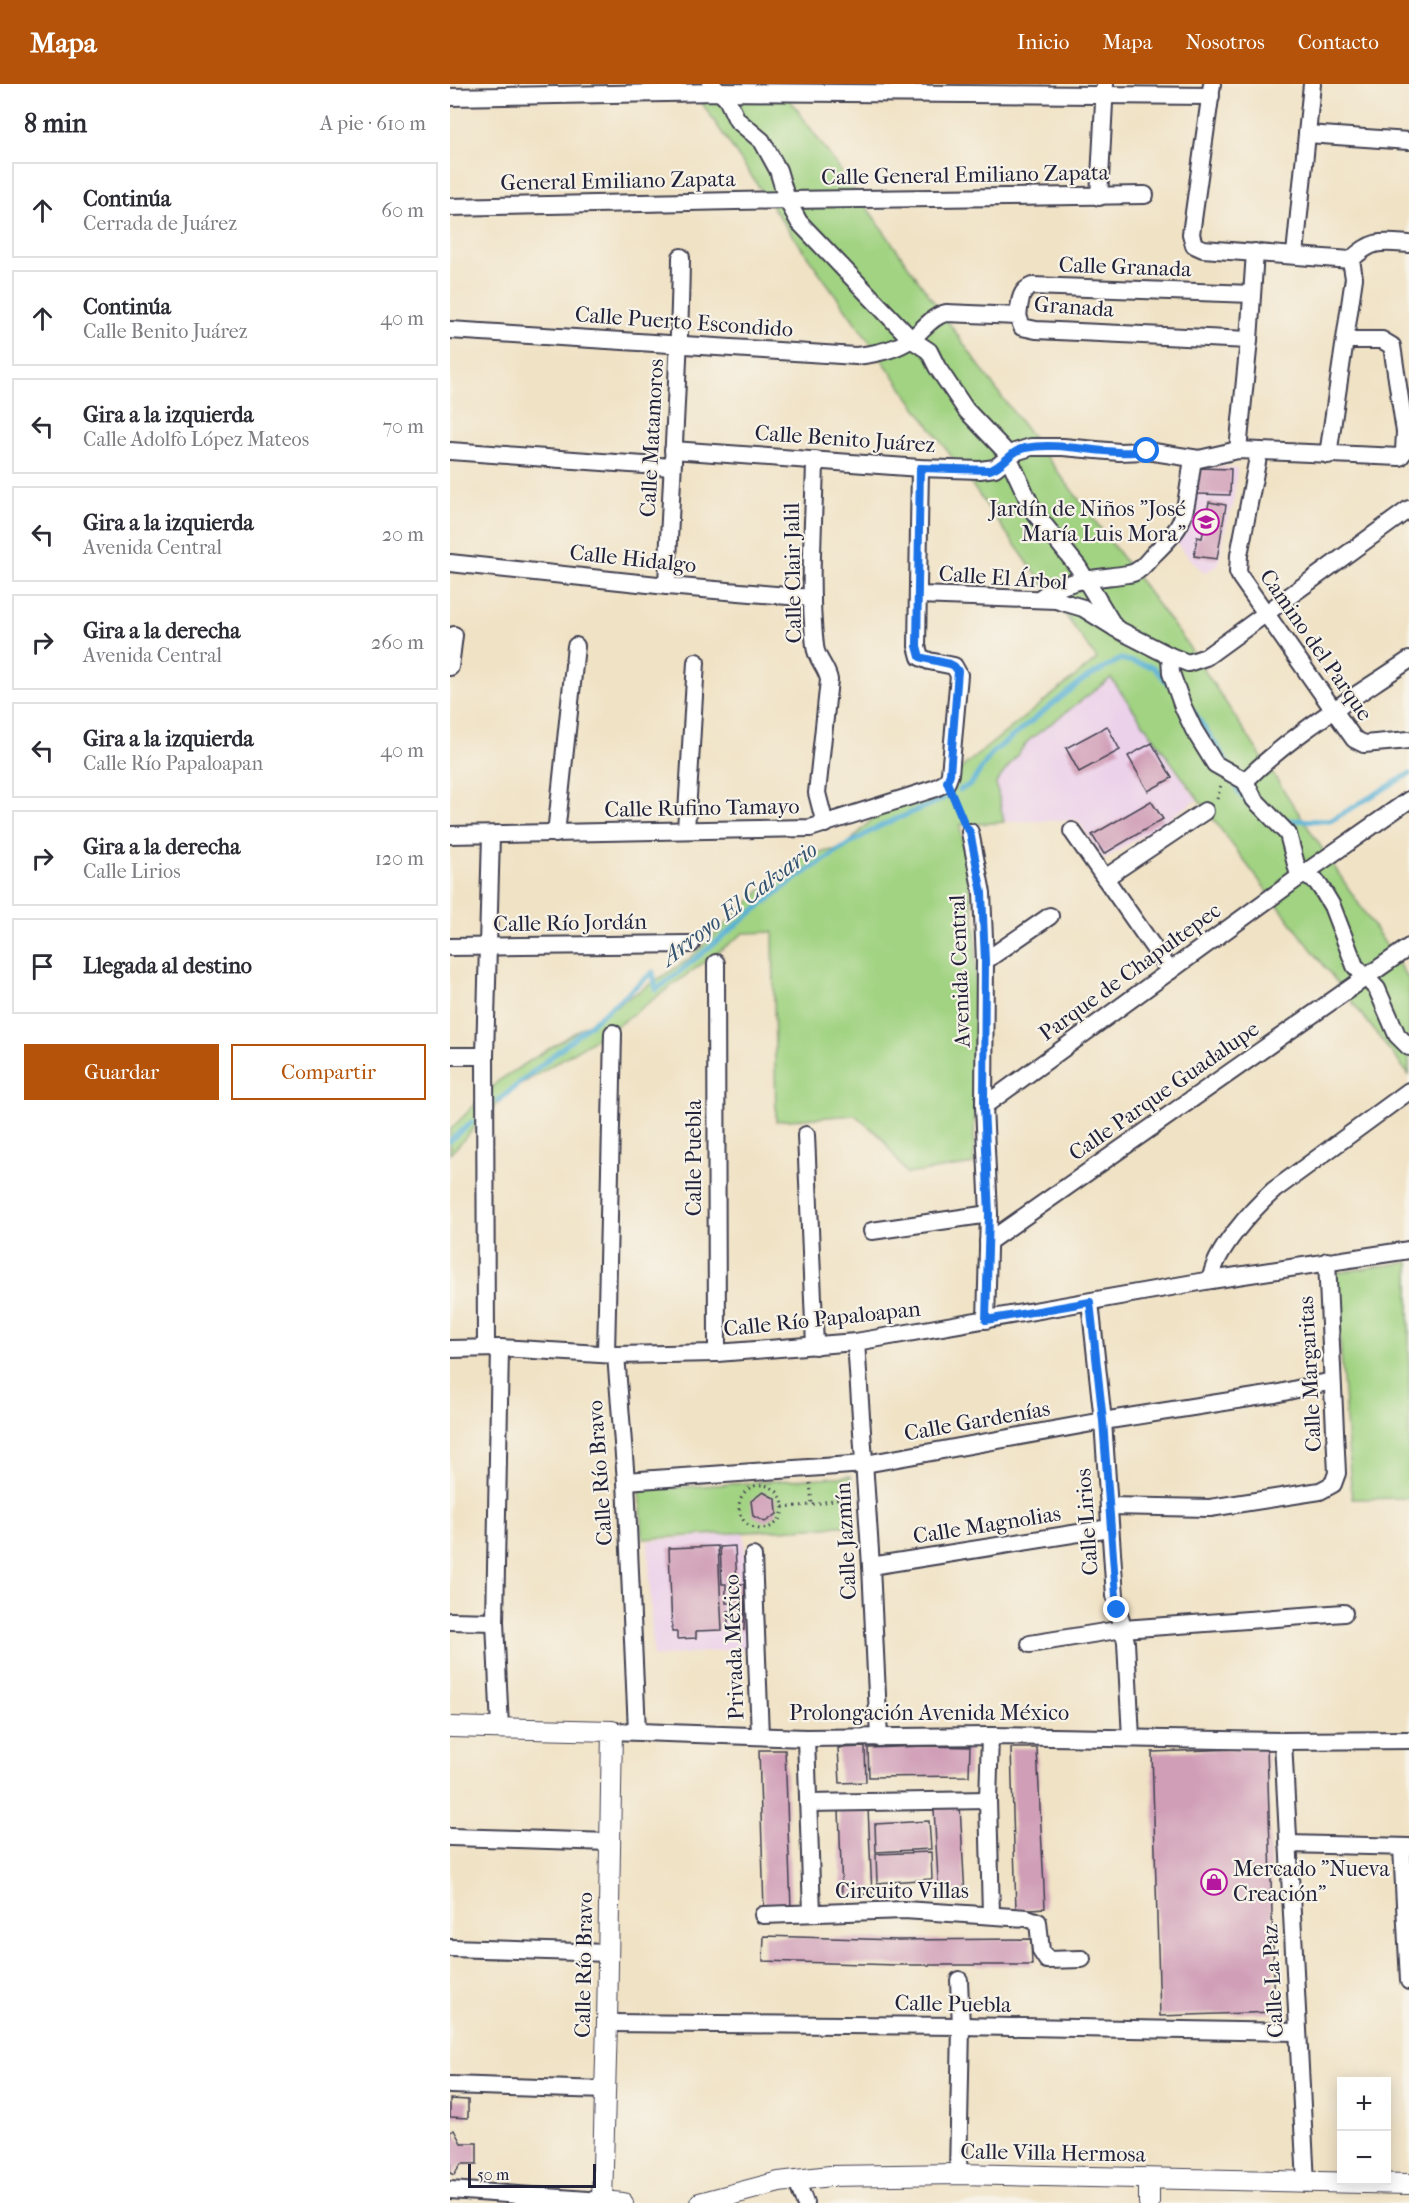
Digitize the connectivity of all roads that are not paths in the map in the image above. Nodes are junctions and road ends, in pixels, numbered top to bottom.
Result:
1 (1312, 84) edge
2 (716, 88) edge
3 (1105, 89) edge
4 (1211, 90) edge
5 (450, 98) edge
6 (1307, 134) junction
7 (1409, 141) edge
8 (1145, 195) dead end
9 (1099, 197) junction
10 (787, 200) junction
11 (450, 207) edge
12 (1409, 244) edge
13 (1255, 252) junction
14 (1295, 254) junction
15 (681, 257) dead end
16 (1352, 260) junction
17 (1252, 294) junction
18 (1018, 316) junction
19 (450, 330) edge
20 (911, 339) junction
21 (1249, 340) junction
22 (1346, 340) junction
23 (680, 344) junction
24 (673, 450) junction
25 (1238, 450) junction
26 (450, 451) edge
27 (1259, 452) junction
28 (1328, 454) junction
29 (1009, 458) junction
30 (1193, 459) junction
31 (815, 460) junction
32 (672, 467) junction
33 (920, 468) junction
34 (1409, 510) edge
35 (450, 563) edge
36 (1087, 579) junction
37 (667, 586) junction
38 (918, 595) junction
39 (812, 598) junction
40 (1039, 599) junction
41 (1266, 613) junction
42 (1116, 628) junction
43 (454, 635) dead end
44 (576, 646) dead end
45 (1170, 656) junction
46 (1409, 660) edge
47 (696, 662) dead end
48 (450, 667) edge
49 (1333, 711) junction
50 (1409, 740) edge
51 (1245, 782) junction
52 (1409, 800) edge
53 (1205, 811) road end
54 (825, 824) junction
55 (686, 830) junction
56 (1072, 831) dead end
57 (970, 832) road end
58 (556, 834) junction
59 (450, 835) edge
60 (491, 835) junction
61 (1302, 875) junction
62 (1105, 878) junction
63 (1050, 916) dead end
64 (691, 944) dead end
65 (488, 946) junction
66 (450, 947) edge
67 (1409, 947) edge
68 (985, 961) junction
69 (716, 963) dead end
70 (1170, 971) junction
71 (1366, 977) junction
72 (613, 1033) dead end
73 (1409, 1047) edge
74 (450, 1056) edge
75 (485, 1056) junction
76 (1409, 1091) edge
77 (984, 1106) junction
78 (806, 1135) dead end
79 (989, 1214) junction
80 (872, 1231) dead end
81 (988, 1242) junction
82 (1409, 1250) edge
83 (1328, 1261) junction
84 (1211, 1280) junction
85 (1090, 1302) junction
86 (986, 1320) junction
87 (856, 1342) junction
88 (815, 1346) junction
89 (493, 1348) junction
90 (450, 1349) edge
91 (717, 1353) junction
92 (611, 1354) junction
93 (1332, 1381) junction
94 (1103, 1421) junction
95 (865, 1464) junction
96 (626, 1481) junction
97 (1109, 1506) junction
98 (1110, 1528) junction
99 (753, 1556) dead end
100 (871, 1566) junction
101 (1344, 1613) dead end
102 (450, 1621) edge
103 (495, 1622) junction
104 (1123, 1629) junction
105 (1030, 1644) dead end
106 (450, 1727) edge
107 (500, 1728) junction
108 (612, 1731) junction
109 (637, 1731) junction
110 (760, 1736) junction
111 (990, 1736) junction
112 (879, 1738) junction
113 (1131, 1738) junction
114 (1407, 1738) edge
115 (1283, 1741) junction
116 (807, 1745) junction
117 (988, 1800) junction
118 (808, 1803) junction
119 (450, 1837) edge
120 (610, 1842) junction
121 (1288, 1844) junction
122 (1405, 1847) edge
123 (812, 1913) junction
124 (991, 1914) junction
125 (763, 1915) dead end
126 (450, 1948) edge
127 (608, 1953) junction
128 (1082, 1959) dead end
129 (959, 1980) dead end
130 (1409, 1981) edge
131 (607, 2023) junction
132 (961, 2026) junction
133 (1298, 2032) junction
134 (450, 2085) edge
135 (606, 2090) junction
136 (958, 2174) junction
137 (796, 2179) junction
138 (1149, 2179) junction
139 (1306, 2183) junction
140 (1409, 2184) edge
141 (450, 2190) edge
142 (536, 2199) edge
143 (602, 2200) junction
144 (623, 2203) edge
145 (700, 2203) edge
146 (805, 2203) edge
147 (1149, 2203) edge

1 - 6 street
2 - 3 street
2 - 5 street
2 - 10 street
3 - 4 street
3 - 9 street
4 - 13 street
6 - 7 street
6 - 14 street
8 - 9 street, Calle General Emiliano Zapata
9 - 10 street, Calle General Emiliano Zapata
10 - 11 street, General Emiliano Zapata
10 - 20 street
12 - 16 street
13 - 14 street
13 - 17 street
14 - 16 street
15 - 23 street, Calle Matamoros
16 - 22 street
17 - 18 street, Calle Granada
17 - 21 street
18 - 20 street, Granada
18 - 21 street, Granada
19 - 23 street, Calle Puerto Escondido
20 - 23 street, Calle Puerto Escondido
20 - 29 street
21 - 25 street
22 - 28 street
22 - 28 street
23 - 24 street, Calle Matamoros
24 - 31 street, Calle Benito Juárez
24 - 32 street, Calle Matamoros
25 - 27 street
25 - 30 street, Calle Benito Juárez
26 - 32 street
27 - 28 street
27 - 41 street, Camino del Parque
29 - 30 street, Calle Benito Juárez
29 - 33 street, Calle Benito Juárez
29 - 36 street
30 - 36 street
31 - 33 street, Calle Benito Juárez
31 - 39 street, Calle Clair Jalil
32 - 37 street, Calle Matamoros
33 - 38 street
34 - 41 street, Calle El Árbol
35 - 37 street, Calle Hidalgo
36 - 40 street
36 - 42 street
37 - 39 street, Calle Hidalgo
38 - 40 street, Calle El Árbol
38 - 54 street, Calle Rufino Tamayo
39 - 54 street, Calle Clair Jalil
40 - 42 street, Calle El Árbol
41 - 45 street, Calle El Árbol
41 - 49 street, Camino del Parque
42 - 45 street, Calle El Árbol
43 - 48 street
44 - 58 street
45 - 51 street
46 - 49 street
47 - 55 street
49 - 50 street, Camino del Parque
49 - 51 street
51 - 61 street
52 - 61 street, Parque de Chapultepec
53 - 62 street
54 - 55 street, Calle Rufino Tamayo
55 - 58 street, Calle Rufino Tamayo
56 - 62 street
57 - 68 street, Avenida Central
58 - 60 street, Calle Rufino Tamayo
59 - 60 street, Calle Rufino Tamayo
60 - 65 street
61 - 70 street, Parque de Chapultepec
61 - 71 street
62 - 70 street
63 - 68 street
64 - 65 street, Calle Río Jordán
65 - 66 street, Calle Río Jordán
65 - 75 street
67 - 71 street, Calle Parque Guadalupe
68 - 77 street, Avenida Central
69 - 91 street, Calle Puebla
70 - 77 street, Parque de Chapultepec
71 - 73 street
71 - 81 street, Calle Parque Guadalupe
72 - 92 street, Calle Río Bravo
74 - 75 street
75 - 89 street
76 - 84 street
77 - 79 street, Avenida Central
78 - 88 street
79 - 80 street
79 - 81 street, Avenida Central
81 - 86 street, Avenida Central
82 - 83 street, Calle Río Papaloapan
83 - 84 street, Calle Río Papaloapan
83 - 93 street, Calle Margaritas
84 - 85 street, Calle Río Papaloapan
85 - 86 street, Calle Río Papaloapan
85 - 94 street, Calle Lirios
86 - 87 street, Calle Río Papaloapan
87 - 88 street, Calle Río Papaloapan
87 - 95 street, Calle Jazmín
88 - 91 street, Calle Río Papaloapan
89 - 90 street, Calle Río Papaloapan
89 - 92 street, Calle Río Papaloapan
89 - 103 street
91 - 92 street, Calle Río Papaloapan
92 - 96 street, Calle Río Bravo
93 - 94 street, Calle Gardenías
93 - 97 street, Calle Margaritas
94 - 95 street, Calle Gardenías
94 - 97 street, Calle Lirios
95 - 96 street, Calle Gardenías
95 - 100 street, Calle Jazmín
96 - 109 street, Calle Río Bravo
97 - 98 street, Calle Lirios
98 - 100 street, Calle Magnolias
98 - 104 street, Calle Lirios
99 - 110 street, Privada México
100 - 112 street, Calle Jazmín
101 - 104 street
102 - 103 street
103 - 107 street
104 - 105 street
104 - 113 street, Calle Lirios
106 - 107 street, Prolongación Avenida México
107 - 108 street, Prolongación Avenida México
108 - 109 street, Prolongación Avenida México
108 - 120 street, Calle Río Bravo
109 - 110 street, Prolongación Avenida México
110 - 116 street, Prolongación Avenida México
111 - 112 street, Prolongación Avenida México
111 - 113 street, Prolongación Avenida México
111 - 117 street, Circuito Villas
112 - 116 street, Prolongación Avenida México
113 - 115 street, Prolongación Avenida México
114 - 115 street, Prolongación Avenida México
115 - 121 street, Calle La Paz
116 - 118 street, Circuito Villas
117 - 118 street
117 - 124 street, Circuito Villas
118 - 123 street, Circuito Villas
119 - 120 street
120 - 127 street, Calle Río Bravo
121 - 122 street
121 - 133 street, Calle La Paz
122 - 130 street
123 - 124 street, Circuito Villas
123 - 125 street, Circuito Villas
124 - 128 street, Circuito Villas
126 - 127 street
127 - 131 street, Calle Río Bravo
129 - 132 street
131 - 132 street, Calle Puebla
131 - 135 street, Calle Río Bravo
132 - 133 street, Calle Puebla
132 - 136 street
133 - 139 street, Calle La Paz
134 - 135 street
135 - 143 street, Calle Río Bravo
136 - 137 street, Calle Villa Hermosa
136 - 138 street, Calle Villa Hermosa
137 - 145 street, Calle Villa Hermosa
137 - 146 street
138 - 139 street, Calle Villa Hermosa
138 - 147 street
139 - 140 street, Calle Villa Hermosa
141 - 142 street
142 - 143 street
143 - 144 street

